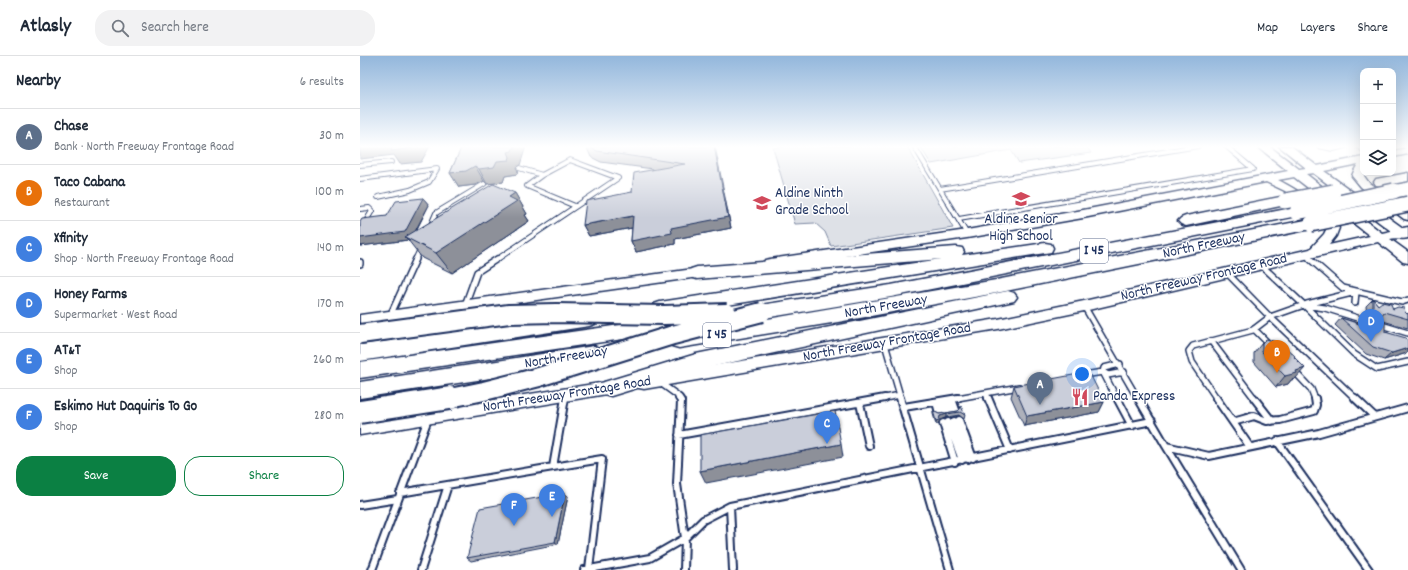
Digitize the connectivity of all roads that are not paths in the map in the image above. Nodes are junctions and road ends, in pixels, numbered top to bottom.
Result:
1 (429, 170) edge
2 (436, 170) edge
3 (527, 170) edge
4 (550, 170) edge
5 (597, 170) edge
6 (929, 170) edge
7 (1054, 170) edge
8 (1247, 170) edge
9 (1292, 170) edge
10 (1310, 170) edge
11 (1316, 170) edge
12 (1360, 170) edge
13 (1296, 173) junction
14 (542, 174) junction
15 (1408, 177) edge
16 (1266, 178) junction
17 (360, 179) edge
18 (484, 184) dead end
19 (940, 189) junction
20 (1401, 190) edge
21 (378, 197) dead end
22 (1408, 204) edge
23 (575, 206) junction
24 (1291, 207) junction
25 (360, 209) edge
26 (1408, 216) edge
27 (959, 220) junction
28 (360, 231) edge
29 (426, 234) edge
30 (967, 234) junction
31 (1406, 234) edge
32 (1379, 237) junction
33 (423, 241) edge
34 (1030, 251) junction
35 (1310, 253) junction
36 (1408, 259) edge
37 (1261, 265) junction
38 (1072, 272) junction
39 (1227, 273) junction
40 (697, 274) junction
41 (1356, 292) junction
42 (1373, 295) junction
43 (1388, 298) junction
44 (1408, 300) edge
45 (1372, 301) edge
46 (1402, 302) junction
47 (1355, 303) dead end
48 (465, 305) junction
49 (1304, 305) junction
50 (1084, 306) junction
51 (1388, 306) edge
52 (1408, 306) edge
53 (1402, 309) edge
54 (762, 312) junction
55 (390, 316) junction
56 (1270, 317) junction
57 (360, 320) edge
58 (1367, 320) dead end
59 (1378, 324) edge
60 (1254, 328) junction
61 (1408, 333) edge
62 (360, 334) edge
63 (1211, 341) junction
64 (885, 344) junction
65 (1274, 350) edge
66 (1408, 362) edge
67 (361, 364) edge
68 (1120, 364) junction
69 (1289, 366) edge
70 (1103, 372) junction
71 (1124, 372) junction
72 (1080, 376) edge
73 (658, 381) junction
74 (1025, 386) edge
75 (611, 388) junction
76 (360, 390) edge
77 (986, 393) junction
78 (565, 395) junction
79 (900, 395) junction
80 (944, 400) junction
81 (860, 402) junction
82 (904, 407) junction
83 (1408, 408) edge
84 (360, 412) edge
85 (428, 417) junction
86 (1375, 417) junction
87 (1152, 421) junction
88 (1272, 421) junction
89 (1233, 422) junction
90 (1132, 426) junction
91 (360, 428) edge
92 (679, 434) junction
93 (1276, 441) junction
94 (869, 446) dead end
95 (1166, 446) junction
96 (1250, 447) junction
97 (1010, 450) junction
98 (964, 460) junction
99 (553, 467) junction
100 (922, 468) junction
101 (448, 485) junction
102 (399, 496) junction
103 (360, 505) edge
104 (730, 506) junction
105 (685, 538) junction
106 (607, 568) edge
107 (372, 570) edge
108 (421, 570) edge
109 (586, 570) edge
110 (684, 570) edge
111 (732, 570) edge
112 (950, 570) edge
113 (1241, 570) edge
114 (1368, 570) edge

1 - 17 lane
2 - 21 lane
3 - 14 lane
4 - 14 lane
5 - 23 lane
6 - 19 lane
7 - 19 lane
8 - 27 lane
9 - 13 main road
10 - 13 main road
11 - 31 main road
12 - 26 main road
13 - 16 main road
13 - 32 main road
14 - 23 lane
15 - 24 highway, North Freeway / I 45, bridge
16 - 30 main road
16 - 35 main road
18 - 29 lane
19 - 27 lane
20 - 24 highway, North Freeway / I 45, bridge
22 - 38 highway, North Freeway / I 45, bridge
23 - 48 lane
24 - 34 highway, North Freeway / I 45
24 - 54 highway, North Freeway / I 45
25 - 28 lane
27 - 30 lane
30 - 40 main road
31 - 32 main road, North Freeway Frontage Road
32 - 35 main road, North Freeway Frontage Road
32 - 36 main road
33 - 55 lane
34 - 40 highway
34 - 67 highway, North Freeway / I 45
35 - 37 main road, North Freeway Frontage Road
35 - 41 lane
37 - 39 main road, North Freeway Frontage Road
37 - 49 lane
38 - 75 highway
38 - 76 highway, North Freeway / I 45
39 - 50 main road, North Freeway Frontage Road
39 - 56 lane
40 - 48 main road
41 - 42 lane
41 - 47 lane
41 - 49 lane
42 - 43 lane
42 - 45 lane
43 - 46 lane
43 - 51 lane
44 - 46 lane
46 - 52 lane
46 - 53 lane
48 - 55 main road
49 - 56 lane
49 - 58 lane
49 - 66 lane
50 - 64 main road, North Freeway Frontage Road
50 - 68 lane
54 - 62 highway, bridge
54 - 67 highway, North Freeway / I 45, bridge
54 - 84 highway, bridge
55 - 57 main road
56 - 60 lane
56 - 86 lane
59 - 61 lane
60 - 63 lane
60 - 65 lane
63 - 88 lane
63 - 89 lane
64 - 73 main road, North Freeway Frontage Road
64 - 79 lane
68 - 70 lane
68 - 71 lane
69 - 88 lane
70 - 71 lane
70 - 72 lane
70 - 90 lane
71 - 87 lane
73 - 75 main road, North Freeway Frontage Road
73 - 92 lane
74 - 77 lane
75 - 78 main road, North Freeway Frontage Road
77 - 80 lane
77 - 97 lane
78 - 85 main road, North Freeway Frontage Road
78 - 99 lane
79 - 81 lane
79 - 82 lane
80 - 80 lane
80 - 82 lane
81 - 92 lane
81 - 94 lane
82 - 100 lane
83 - 86 lane
85 - 91 main road, North Freeway Frontage Road
85 - 102 lane
86 - 93 lane
87 - 90 lane
87 - 95 lane
88 - 89 lane
89 - 96 lane
90 - 97 lane
92 - 105 lane
93 - 96 lane
93 - 114 lane
95 - 96 lane
95 - 113 lane
97 - 98 lane
98 - 98 lane
98 - 100 lane
99 - 101 lane
99 - 109 lane
100 - 104 lane
100 - 112 lane
101 - 102 lane
101 - 108 lane
102 - 103 lane
102 - 107 lane
104 - 105 lane
104 - 111 lane
105 - 106 lane
105 - 110 lane
106 - 109 lane

